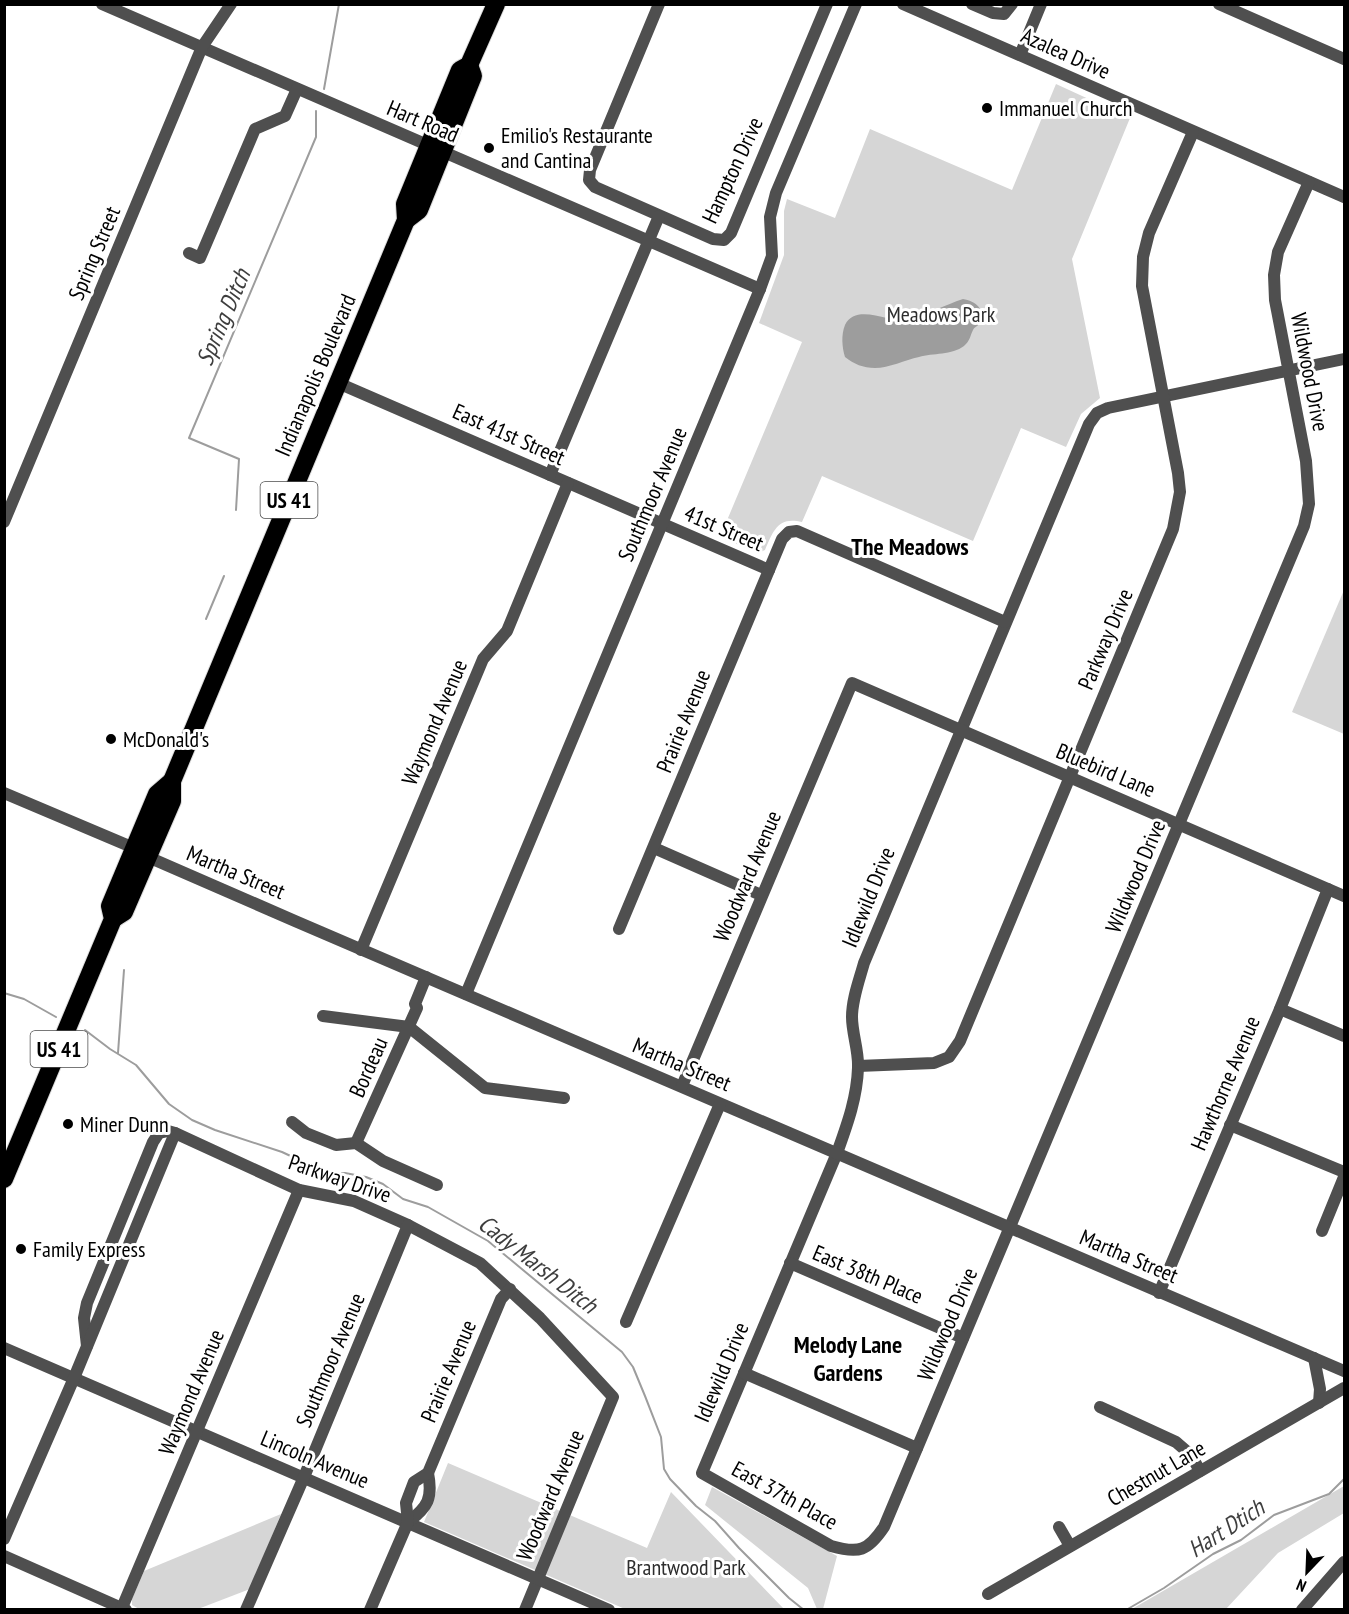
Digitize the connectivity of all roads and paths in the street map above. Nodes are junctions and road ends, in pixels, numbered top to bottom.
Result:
1 (102, 4) edge
2 (231, 4) edge
3 (496, 4) edge
4 (659, 4) edge
5 (827, 4) edge
6 (856, 4) edge
7 (903, 4) edge
8 (972, 4) edge
9 (1012, 4) edge
10 (1041, 4) edge
11 (1219, 4) edge
12 (202, 47) junction
13 (1020, 55) junction
14 (1344, 59) edge
15 (297, 89) junction
16 (1193, 132) junction
17 (435, 149) junction
18 (1309, 182) junction
19 (1344, 197) edge
20 (659, 216) junction
21 (649, 240) junction
22 (195, 255) dead end
23 (760, 289) junction
24 (1344, 359) edge
25 (1288, 371) junction
26 (338, 383) junction
27 (1164, 396) junction
28 (550, 475) junction
29 (568, 483) junction
30 (4, 522) edge
31 (662, 524) junction
32 (769, 570) junction
33 (1005, 622) junction
34 (852, 683) joint
35 (961, 730) junction
36 (1069, 777) junction
37 (4, 793) edge
38 (1179, 825) junction
39 (654, 848) junction
40 (141, 853) junction
41 (1328, 889) junction
42 (761, 895) junction
43 (1344, 896) edge
44 (619, 929) dead end
45 (361, 950) junction
46 (430, 979) junction
47 (466, 994) junction
48 (1280, 1009) junction
49 (323, 1016) dead end
50 (409, 1027) junction
51 (1344, 1036) edge
52 (858, 1066) junction
53 (682, 1086) junction
54 (564, 1098) dead end
55 (720, 1104) junction
56 (292, 1122) dead end
57 (1230, 1125) junction
58 (357, 1143) junction
59 (837, 1153) junction
60 (1344, 1172) edge
61 (1344, 1177) edge
62 (4, 1179) edge
63 (437, 1185) dead end
64 (299, 1190) junction
65 (408, 1225) junction
66 (1010, 1228) junction
67 (1322, 1231) dead end
68 (790, 1263) junction
69 (510, 1289) junction
70 (1159, 1293) junction
71 (626, 1322) dead end
72 (963, 1338) junction
73 (4, 1348) edge
74 (1314, 1359) junction
75 (1344, 1371) edge
76 (744, 1373) junction
77 (74, 1378) junction
78 (1344, 1388) edge
79 (614, 1397) joint
80 (1319, 1403) junction
81 (1100, 1407) dead end
82 (197, 1431) junction
83 (917, 1448) junction
84 (1200, 1471) junction
85 (428, 1473) junction
86 (702, 1473) joint
87 (304, 1477) junction
88 (408, 1522) junction
89 (1059, 1527) dead end
90 (4, 1539) edge
91 (1070, 1546) junction
92 (850, 1551) joint
93 (4, 1556) edge
94 (1344, 1562) edge
95 (538, 1579) junction
96 (988, 1593) dead end
97 (123, 1609) edge
98 (246, 1610) edge
99 (370, 1610) edge
100 (525, 1610) edge
101 (609, 1610) edge
102 (1302, 1610) edge

1 - 12 street, Hart Road
2 - 12 street, Spring Street
3 - 17 highway, Indianapolis Boulevard / US 41
4 - 20 street, Hampton Drive
5 - 20 street, Hampton Drive
6 - 23 street, Southmoor Avenue
7 - 13 street, Azalea Drive
8 - 9 street
10 - 13 street
11 - 14 street
12 - 15 street, Hart Road
12 - 30 street, Spring Street
13 - 16 street, Azalea Drive
15 - 17 street, Hart Road
15 - 22 street
16 - 18 street, Azalea Drive
16 - 27 street, Parkway Drive
17 - 21 street, Hart Road
17 - 26 highway, Indianapolis Boulevard / US 41
18 - 19 street, Azalea Drive
18 - 25 street, Wildwood Drive
20 - 21 street
21 - 23 street, Hart Road
21 - 28 street
23 - 31 street, Southmoor Avenue
24 - 25 street, Idlewild Drive
25 - 27 street, Idlewild Drive
25 - 38 street, Wildwood Drive
26 - 28 street, East 41st Street
26 - 40 highway, Indianapolis Boulevard / US 41
27 - 33 street, Idlewild Drive
27 - 36 street, Parkway Drive
28 - 29 street, East 41st Street
29 - 31 street, East 41st Street
29 - 45 street, Waymond Avenue
31 - 32 street, 41st Street
31 - 47 street, Southmoor Avenue
32 - 33 street, Prairie Avenue
32 - 39 street, Prairie Avenue
33 - 35 street, Idlewild Drive
34 - 35 street, Bluebird Lane
34 - 42 street, Woodward Avenue
35 - 36 street, Bluebird Lane
35 - 52 street, Idlewild Drive
36 - 38 street, Bluebird Lane
36 - 52 street, Parkway Drive
37 - 40 street, Martha Street
38 - 41 street, Bluebird Lane
38 - 66 street, Wildwood Drive
39 - 42 street
39 - 44 street, Prairie Avenue
40 - 45 street, Martha Street
40 - 62 highway, Indianapolis Boulevard / US 41
41 - 43 street, Bluebird Lane
41 - 48 street, Hawthorne Avenue
42 - 53 street, Woodward Avenue
45 - 46 street, Martha Street
46 - 47 street, Martha Street
46 - 50 street, Bordeau
47 - 53 street, Martha Street
48 - 51 street
48 - 57 street, Hawthorne Avenue
49 - 50 street
50 - 54 street
50 - 58 street, Bordeau
52 - 59 street, Idlewild Drive
53 - 55 street, Martha Street
55 - 59 street, Martha Street
55 - 71 street
56 - 58 street
57 - 60 street
57 - 70 street, Hawthorne Avenue
58 - 63 street
59 - 66 street, Martha Street
59 - 68 street, Idlewild Drive
61 - 67 street
64 - 65 street, Parkway Drive
64 - 77 street, Parkway Drive
64 - 82 street, Waymond Avenue
65 - 69 street, Parkway Drive
65 - 87 street, Southmoor Avenue
66 - 70 street, Martha Street
66 - 72 street, Wildwood Drive
68 - 72 street, East 38th Place
68 - 76 street, Idlewild Drive
69 - 79 street, Parkway Drive
69 - 85 street, Prairie Avenue
70 - 74 street, Martha Street
72 - 83 street, Wildwood Drive
73 - 77 street, Lincoln Avenue
74 - 75 street, Martha Street
74 - 80 street
76 - 83 street
76 - 86 street, Idlewild Drive
77 - 82 street, Lincoln Avenue
77 - 90 street
78 - 80 street, Chestnut Lane
79 - 95 street, Woodward Avenue
80 - 84 street, Chestnut Lane
81 - 84 street
82 - 87 street, Lincoln Avenue
82 - 97 street, Waymond Avenue
83 - 92 street, Wildwood Drive
84 - 91 street, Chestnut Lane
85 - 88 street, Prairie Avenue
85 - 88 street, Prairie Avenue
86 - 92 street, East 37th Place
87 - 88 street, Lincoln Avenue
87 - 98 street, Southmoor Avenue
88 - 95 street, Lincoln Avenue
88 - 99 street, Prairie Avenue
89 - 91 street
91 - 96 street, Chestnut Lane
93 - 97 street
94 - 102 street
95 - 100 street, Woodward Avenue
95 - 101 street, Lincoln Avenue

